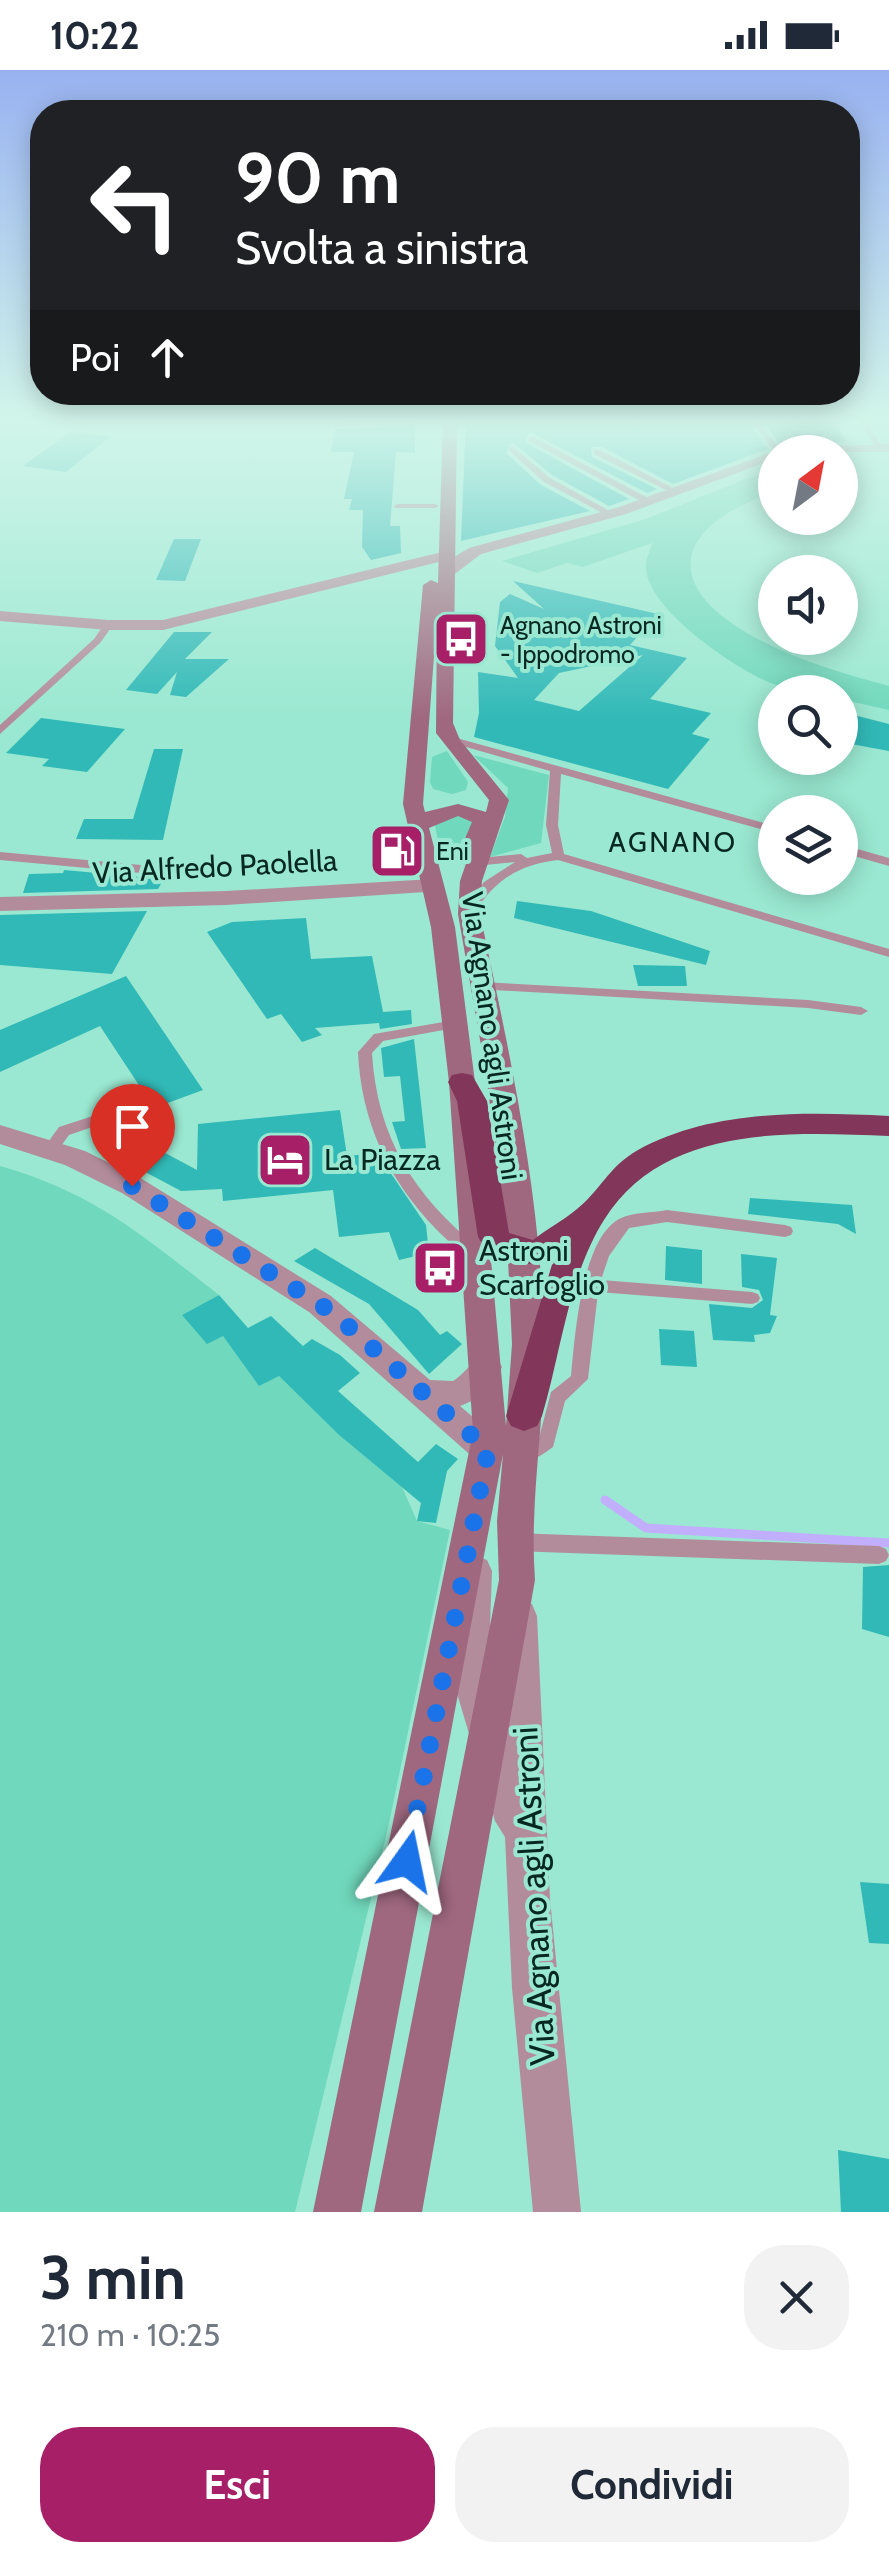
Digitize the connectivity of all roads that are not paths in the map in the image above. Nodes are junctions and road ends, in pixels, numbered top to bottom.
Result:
1 (436, 519) edge
2 (445, 519) edge
3 (592, 519) edge
4 (444, 537) junction
5 (490, 546) junction
6 (442, 563) junction
7 (0, 616) edge
8 (108, 626) junction
9 (0, 731) edge
10 (460, 752) junction
11 (556, 770) junction
12 (416, 773) junction
13 (758, 825) edge
14 (418, 826) junction
15 (423, 851) junction
16 (858, 853) edge
17 (0, 856) edge
18 (551, 857) junction
19 (475, 862) junction
20 (889, 862) edge
21 (141, 869) dead end
22 (433, 886) junction
23 (0, 904) edge
24 (469, 914) junction
25 (889, 953) edge
26 (482, 986) junction
27 (861, 1010) dead end
28 (455, 1024) junction
29 (462, 1082) junction
30 (96, 1120) dead end
31 (889, 1126) edge
32 (0, 1134) edge
33 (51, 1149) junction
34 (591, 1213) junction
35 (785, 1231) dead end
36 (474, 1252) junction
37 (523, 1253) junction
38 (591, 1285) junction
39 (752, 1298) dead end
40 (486, 1367) junction
41 (422, 1392) junction
42 (514, 1440) junction
43 (470, 1550) junction
44 (879, 1555) dead end
45 (515, 1561) junction
46 (488, 1727) junction
47 (526, 1852) junction
48 (337, 2212) edge
49 (398, 2212) edge
50 (556, 2212) edge

1 - 6 main road, Via Agnano agli Astroni
2 - 4 main road, Via Agnano agli Astroni
3 - 5 street
4 - 5 street
4 - 6 main road, Via Agnano agli Astroni
5 - 6 street
6 - 8 street
6 - 10 main road, Via Agnano agli Astroni
6 - 12 main road, Via Agnano agli Astroni
7 - 8 street
8 - 9 lane
10 - 11 lane
10 - 12 main road
10 - 12 main road
10 - 19 main road, Via Agnano agli Astroni
11 - 13 lane
11 - 18 lane
12 - 14 main road, Via Agnano agli Astroni
14 - 15 main road, Via Agnano agli Astroni
14 - 19 main road
15 - 19 main road
15 - 22 main road, Via Agnano agli Astroni
16 - 20 lane
17 - 21 lane
18 - 19 lane
18 - 24 lane
18 - 25 lane
19 - 24 main road, Via Agnano agli Astroni
22 - 23 street, Via Alfredo Paolella
22 - 28 main road, Via Agnano agli Astroni
24 - 26 main road, Via Agnano agli Astroni
26 - 27 lane
26 - 37 main road, Via Agnano agli Astroni
28 - 29 main road, Via Agnano agli Astroni
28 - 36 lane
29 - 36 main road, Via Agnano agli Astroni
29 - 37 highway
30 - 33 lane
31 - 34 highway
32 - 33 street
33 - 41 street
34 - 37 highway
34 - 42 highway
35 - 38 lane
36 - 40 main road, Via Agnano agli Astroni
37 - 42 main road, Via Agnano agli Astroni
38 - 39 lane
38 - 42 lane
40 - 41 street
40 - 42 main road, Via Agnano agli Astroni
41 - 42 street
42 - 43 main road
42 - 45 main road
43 - 46 street
43 - 48 main road
44 - 45 lane
45 - 46 main road
45 - 47 street, Via Agnano agli Astroni
46 - 47 street
46 - 49 main road
47 - 50 street, Via Agnano agli Astroni

